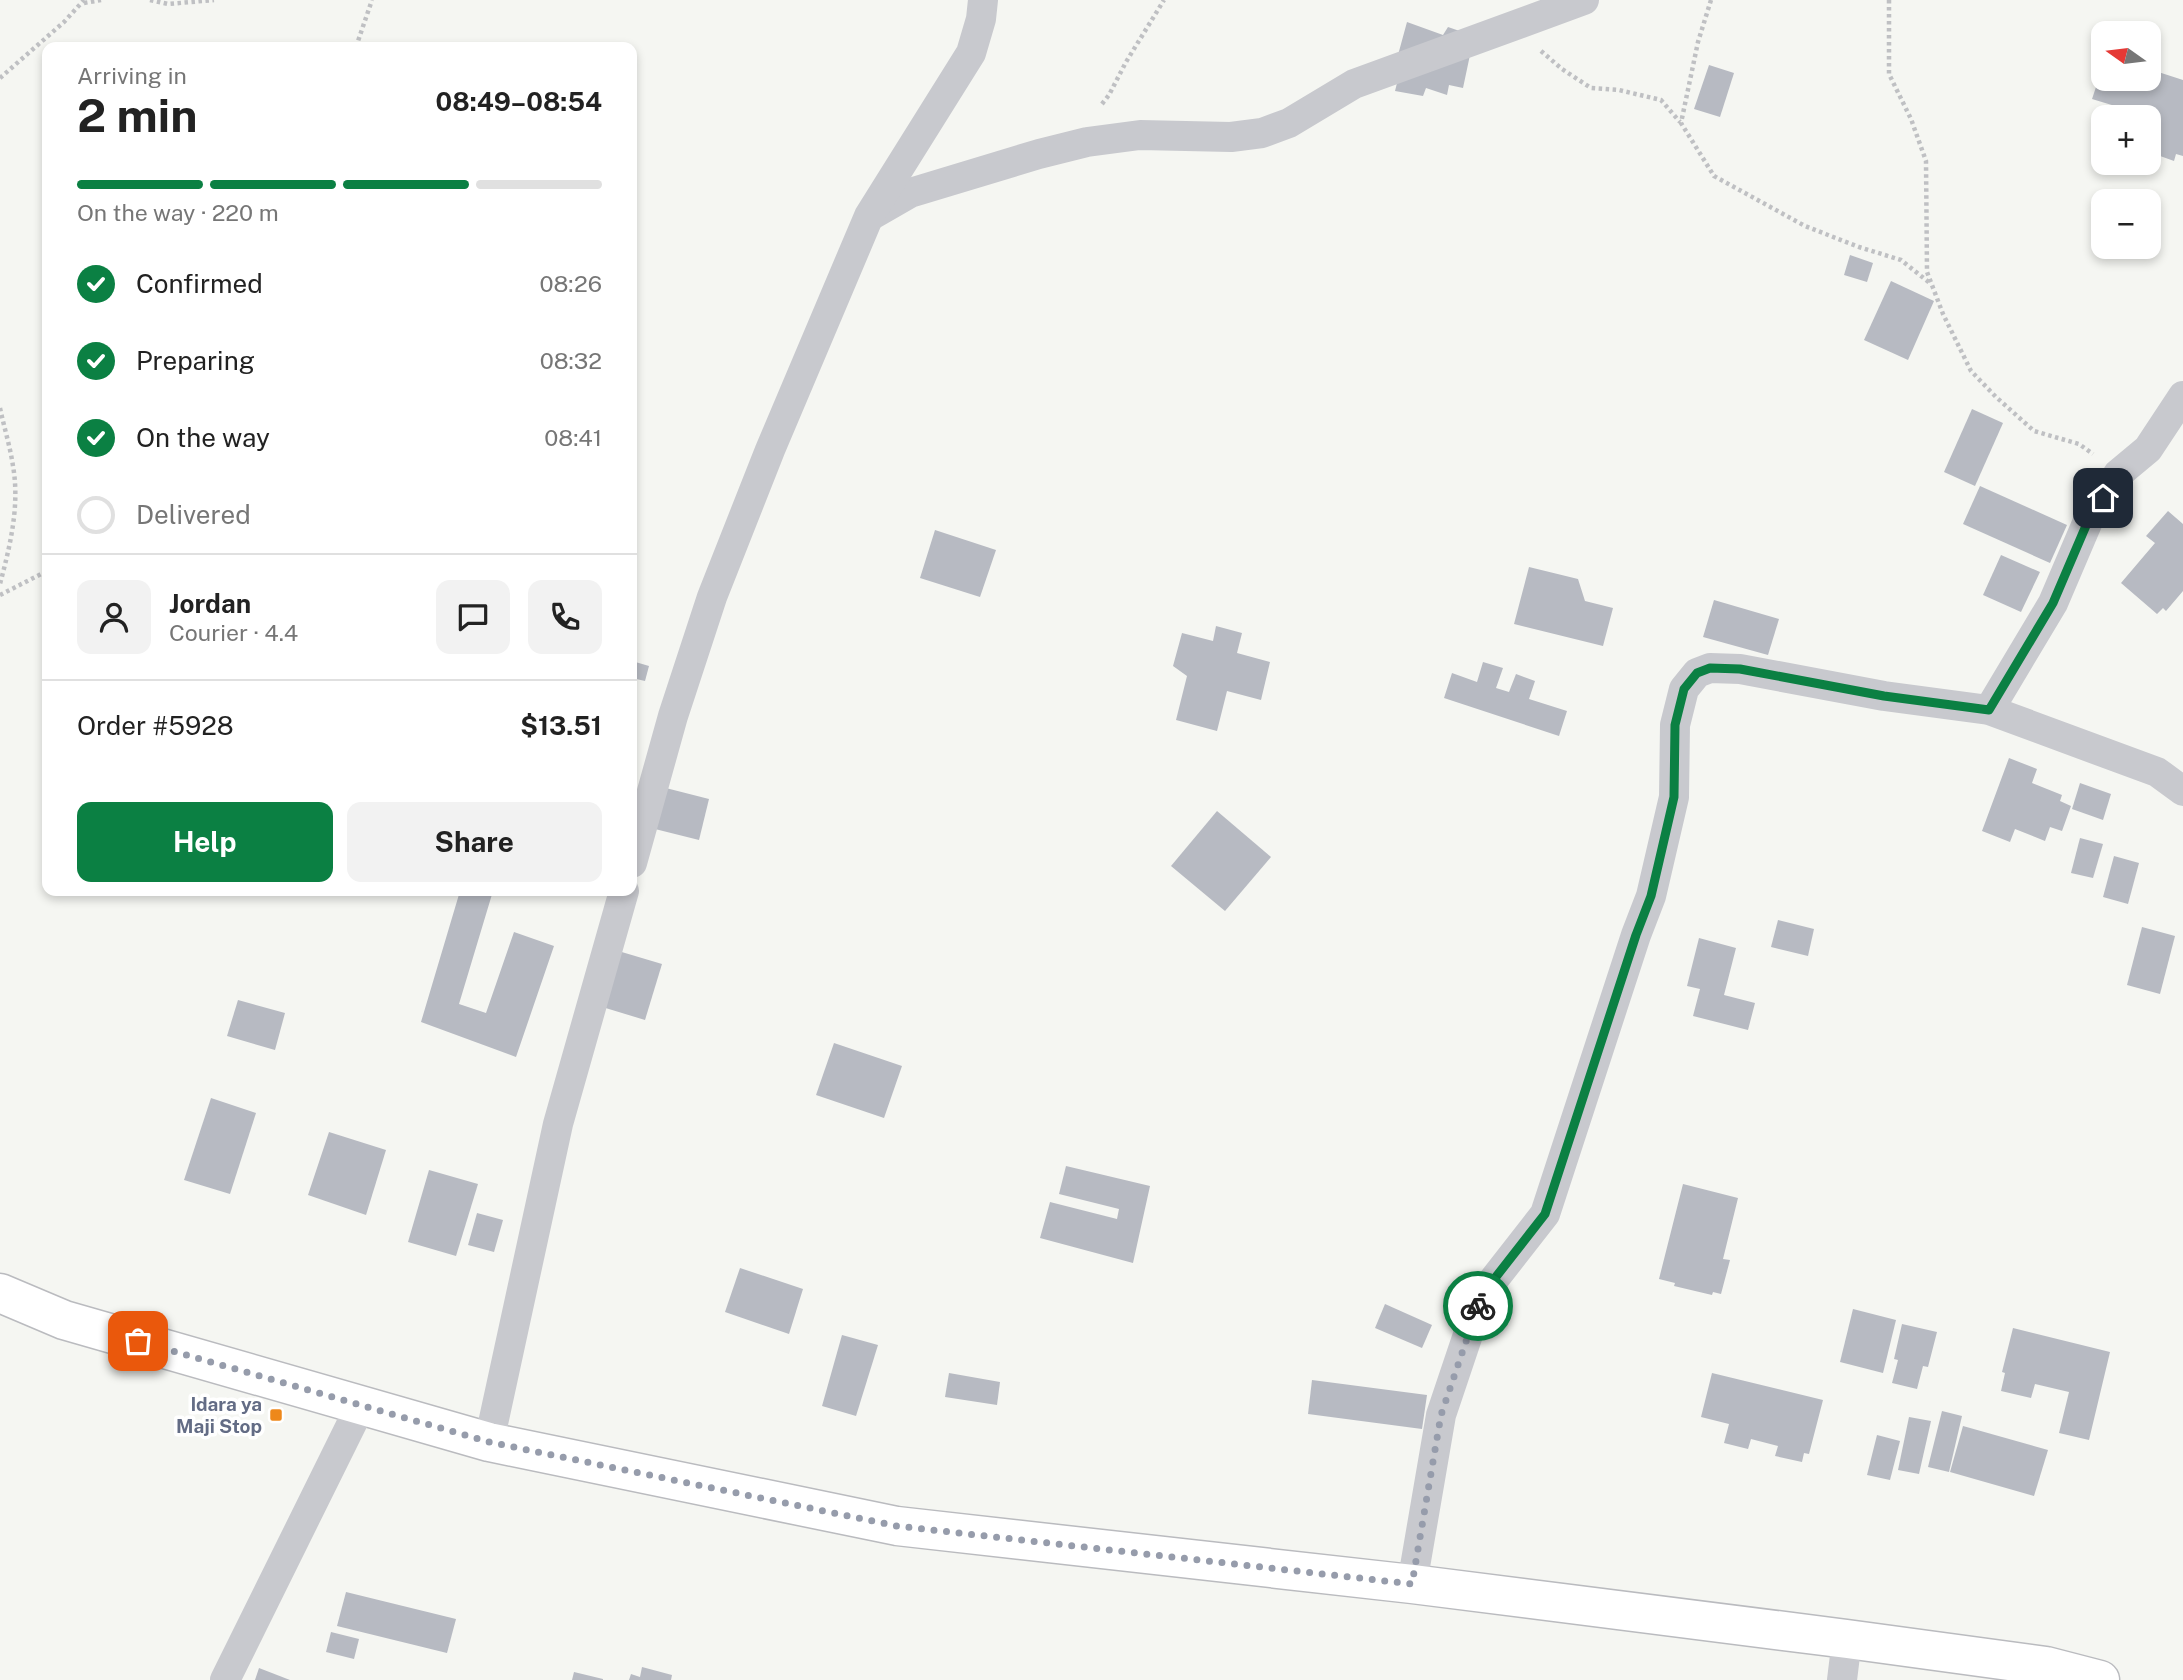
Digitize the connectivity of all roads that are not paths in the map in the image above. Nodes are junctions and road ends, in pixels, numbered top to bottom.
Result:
1 (983, 0) edge
2 (1584, 0) edge
3 (869, 216) junction
4 (2183, 396) edge
5 (1989, 710) junction
6 (2183, 790) edge
7 (637, 845) edge
8 (623, 896) edge
9 (0, 1293) edge
10 (361, 1405) junction
11 (489, 1442) junction
12 (1412, 1584) junction
13 (1847, 1639) junction
14 (225, 1680) edge
15 (1842, 1680) edge
16 (2100, 1680) edge

1 - 3 street
2 - 3 street
3 - 7 street
4 - 5 street
5 - 6 street
5 - 12 street
8 - 11 street
9 - 10 highway
10 - 11 highway
10 - 14 street
11 - 12 highway
12 - 13 highway
13 - 15 street
13 - 16 highway

